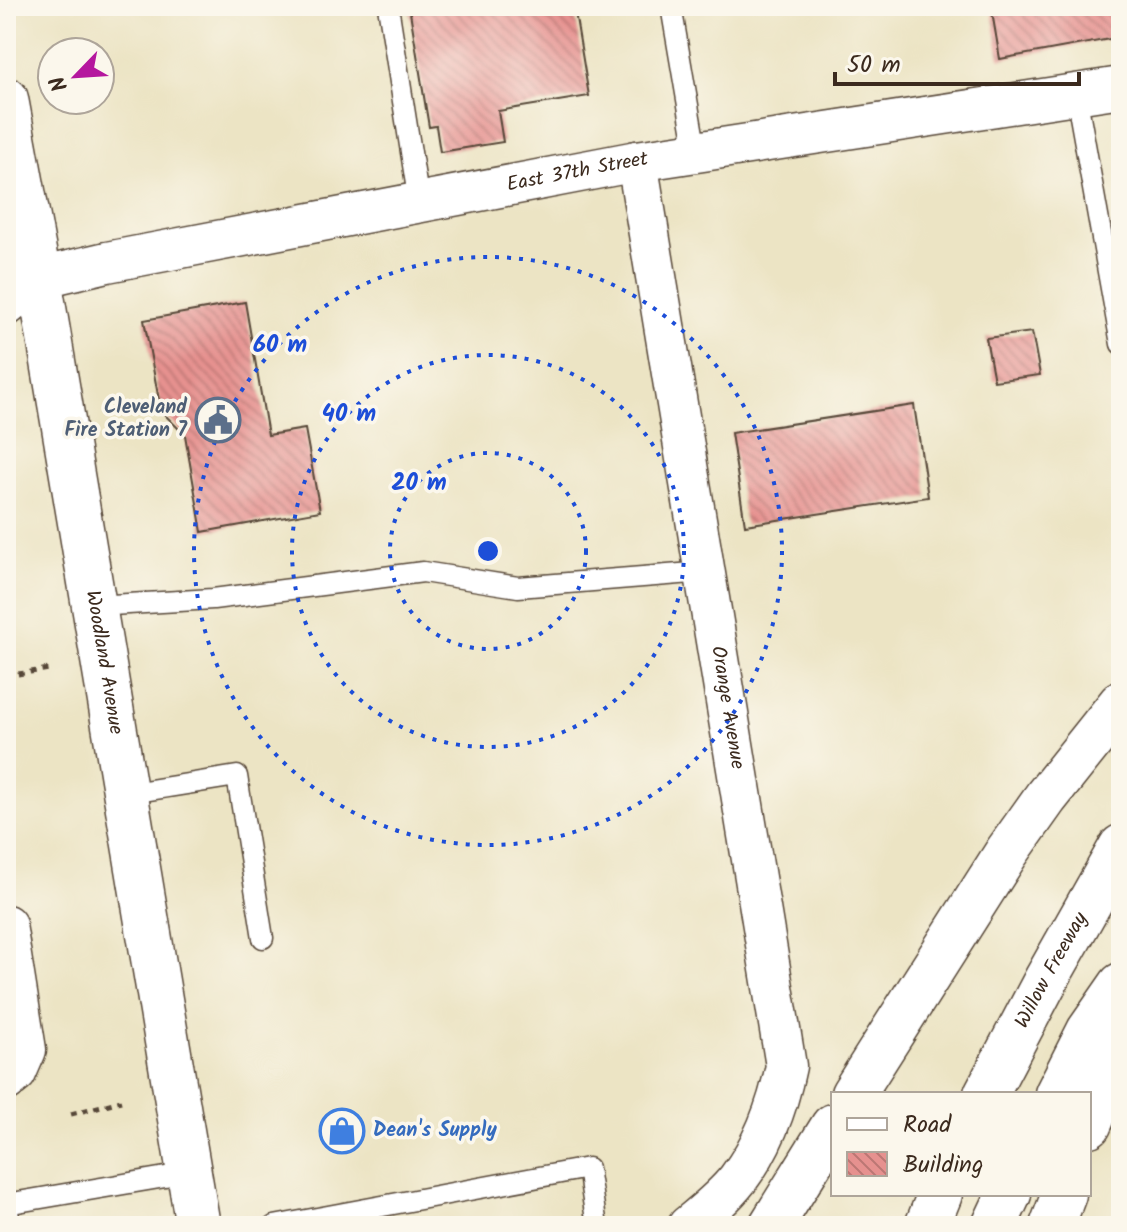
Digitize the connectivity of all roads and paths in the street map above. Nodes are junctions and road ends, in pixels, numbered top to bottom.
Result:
1 (388, 6) edge
2 (671, 6) edge
3 (1121, 87) edge
4 (1076, 94) junction
5 (6, 99) edge
6 (696, 152) junction
7 (637, 161) junction
8 (419, 203) junction
9 (22, 274) edge
10 (6, 306) edge
11 (1121, 344) edge
12 (705, 572) junction
13 (94, 606) junction
14 (49, 669) dead end
15 (6, 676) edge
16 (1121, 703) edge
17 (125, 794) junction
18 (1121, 847) edge
19 (6, 925) edge
20 (263, 938) dead end
21 (1121, 985) edge
22 (1121, 1051) edge
23 (11, 1077) edge
24 (854, 1092) edge
25 (987, 1092) edge
26 (1058, 1092) edge
27 (121, 1101) dead end
28 (71, 1114) dead end
29 (1091, 1120) edge
30 (831, 1129) edge
31 (189, 1173) junction
32 (939, 1196) edge
33 (1008, 1196) edge
34 (1063, 1196) edge
35 (6, 1204) edge
36 (10, 1226) edge
37 (198, 1226) edge
38 (274, 1226) edge
39 (597, 1226) edge
40 (688, 1226) edge
41 (771, 1226) edge
42 (927, 1226) edge
43 (994, 1226) edge
44 (1052, 1226) edge

1 - 8 lane
2 - 6 lane
3 - 4 street, East 37th Street
4 - 6 street, East 37th Street
4 - 11 lane
5 - 9 main road, Woodland Avenue
6 - 7 street, East 37th Street
7 - 8 street, East 37th Street
7 - 12 street, Orange Avenue
8 - 9 street, East 37th Street
9 - 10 street, East 37th Street
9 - 13 main road, Woodland Avenue
12 - 13 lane
12 - 40 street, Orange Avenue
13 - 17 main road, Woodland Avenue
14 - 15 path
16 - 24 main road
17 - 20 lane
17 - 31 main road, Woodland Avenue
18 - 25 main road, Willow Freeway
19 - 23 street
21 - 26 main road
22 - 29 main road
27 - 28 path
30 - 41 main road
31 - 35 lane
31 - 37 main road, Woodland Avenue
32 - 42 main road
33 - 43 main road
34 - 44 main road
35 - 36 lane
38 - 39 lane

